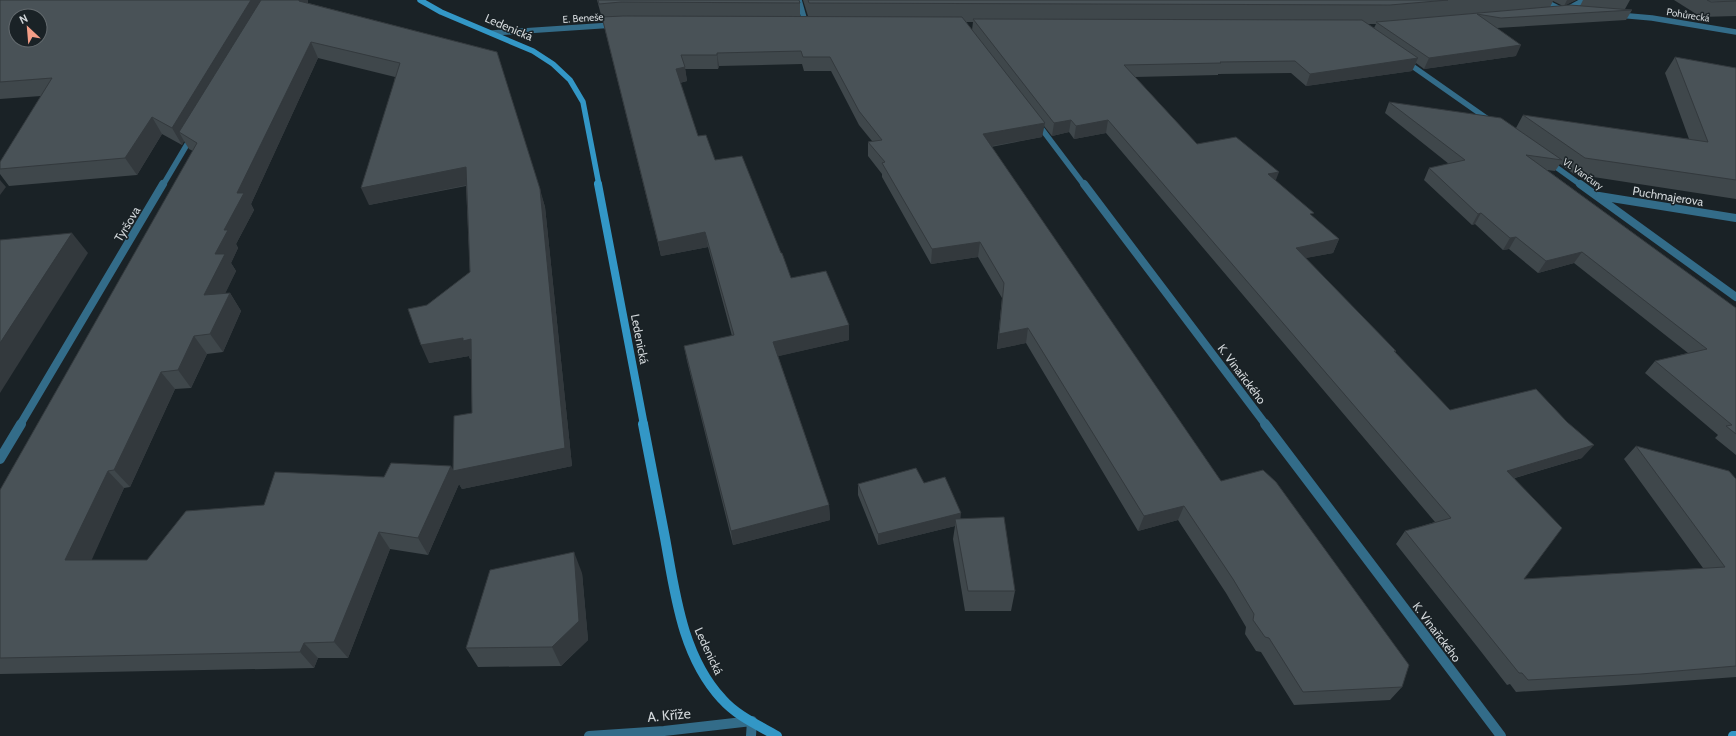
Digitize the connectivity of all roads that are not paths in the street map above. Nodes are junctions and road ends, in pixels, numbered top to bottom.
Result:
1 (420, 0) edge
2 (799, 0) edge
3 (1542, 0) edge
4 (1584, 0) edge
5 (1564, 11) junction
6 (1572, 12) edge
7 (1549, 13) edge
8 (1612, 15) edge
9 (620, 25) edge
10 (798, 25) edge
11 (806, 25) junction
12 (813, 25) edge
13 (1736, 32) edge
14 (492, 33) junction
15 (1396, 54) edge
16 (1034, 120) edge
17 (1500, 127) edge
18 (194, 132) edge
19 (1545, 159) edge
20 (1596, 196) junction
21 (1736, 218) edge
22 (1736, 298) edge
23 (0, 459) edge
24 (752, 721) junction
25 (589, 736) edge
26 (751, 736) edge
27 (777, 736) edge
28 (1501, 736) edge
29 (1733, 736) edge
30 (1736, 736) edge

1 - 14 main road, Ledenická
2 - 11 street
3 - 5 street
4 - 5 street
5 - 6 street
5 - 7 street
8 - 13 street, Pohůrecká
9 - 14 street, E. Beneše
10 - 11 street
11 - 12 street
14 - 24 main road, Ledenická
15 - 17 street
16 - 28 street, K. Vinařického
18 - 23 street, Tyršova
19 - 20 street, Vl. Vančury
20 - 21 street, Puchmajerova
20 - 22 street, Vl. Vančury
24 - 25 street, A. Kříže
24 - 26 street
24 - 27 main road, Ledenická
29 - 30 main road

